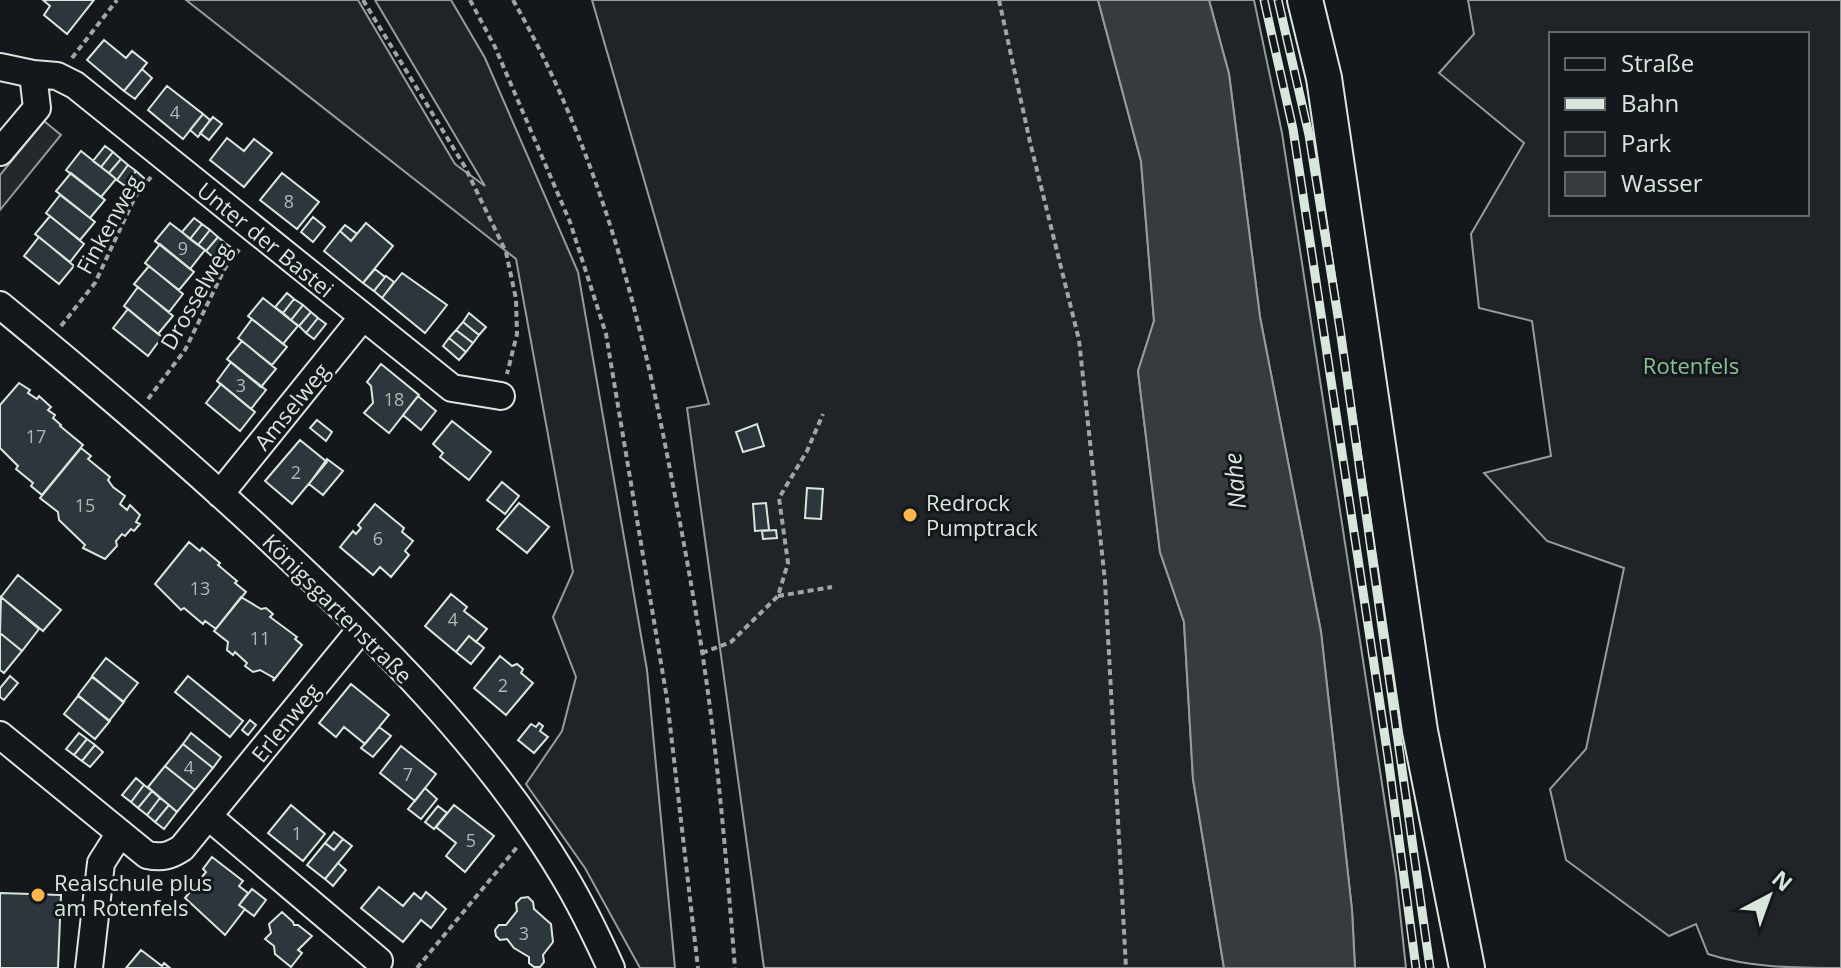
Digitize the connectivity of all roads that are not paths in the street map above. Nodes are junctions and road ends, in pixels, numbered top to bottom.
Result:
1 (1305, 0) edge
2 (0, 67) edge
3 (45, 75) junction
4 (0, 152) edge
5 (0, 305) edge
6 (362, 318) junction
7 (501, 396) road end
8 (220, 494) junction
9 (362, 628) junction
10 (0, 735) edge
11 (208, 816) junction
12 (120, 833) junction
13 (379, 961) dead end
14 (89, 968) edge
15 (611, 968) edge
16 (1467, 968) edge

1 - 16 main road
2 - 3 street, Unter der Bastei
3 - 4 street
3 - 6 street, Unter der Bastei
5 - 8 street, Königsgartenstraße
6 - 7 street, Unter der Bastei
6 - 8 street, Amselweg
8 - 9 street, Königsgartenstraße
9 - 11 street, Erlenweg
9 - 15 street, Königsgartenstraße
10 - 12 street
11 - 12 street, Erlenweg
11 - 13 street
12 - 14 street

